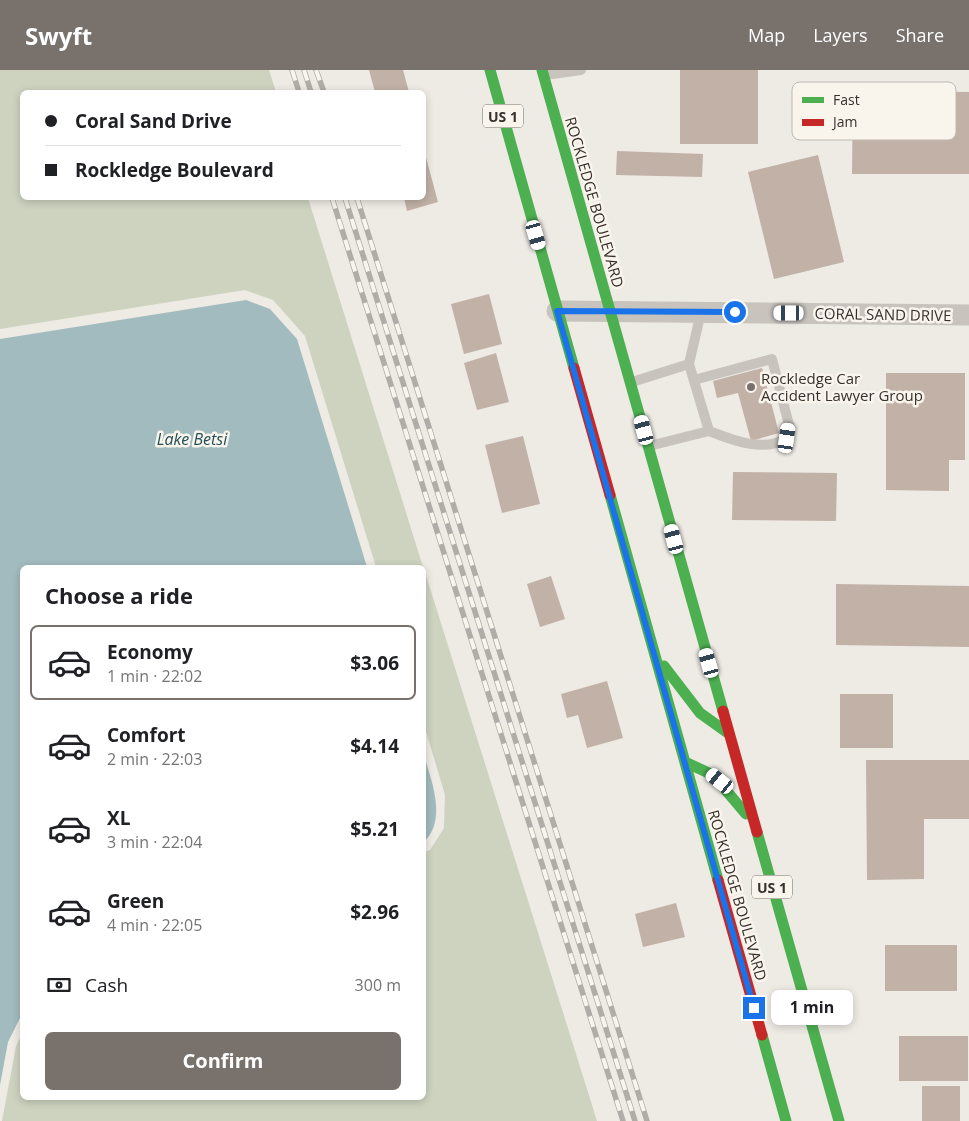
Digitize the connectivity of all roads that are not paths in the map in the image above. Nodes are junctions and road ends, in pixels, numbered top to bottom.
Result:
1 (490, 70) edge
2 (582, 70) edge
3 (543, 72) edge
4 (557, 311) junction
5 (610, 311) junction
6 (701, 312) junction
7 (969, 315) edge
8 (689, 364) junction
9 (694, 380) junction
10 (630, 383) junction
11 (708, 431) junction
12 (648, 446) junction
13 (653, 651) junction
14 (728, 733) junction
15 (684, 762) junction
16 (755, 826) junction
17 (786, 1121) edge
18 (839, 1121) edge

1 - 4 main road, ROCKLEDGE BOULEVARD / US 1
2 - 3 lane
3 - 5 main road, ROCKLEDGE BOULEVARD / US 1
4 - 5 street, CORAL SAND DRIVE
4 - 13 main road, ROCKLEDGE BOULEVARD / US 1
5 - 6 street, CORAL SAND DRIVE
5 - 10 main road, ROCKLEDGE BOULEVARD / US 1
6 - 7 street, CORAL SAND DRIVE
6 - 8 lane
8 - 9 lane
8 - 10 lane
9 - 11 lane
9 - 11 lane
10 - 12 main road, ROCKLEDGE BOULEVARD / US 1
11 - 12 lane
12 - 14 main road, ROCKLEDGE BOULEVARD / US 1
13 - 14 main road
13 - 15 main road, ROCKLEDGE BOULEVARD / US 1
14 - 16 main road, ROCKLEDGE BOULEVARD / US 1
15 - 16 main road
15 - 17 main road, ROCKLEDGE BOULEVARD / US 1
16 - 18 main road, ROCKLEDGE BOULEVARD / US 1

